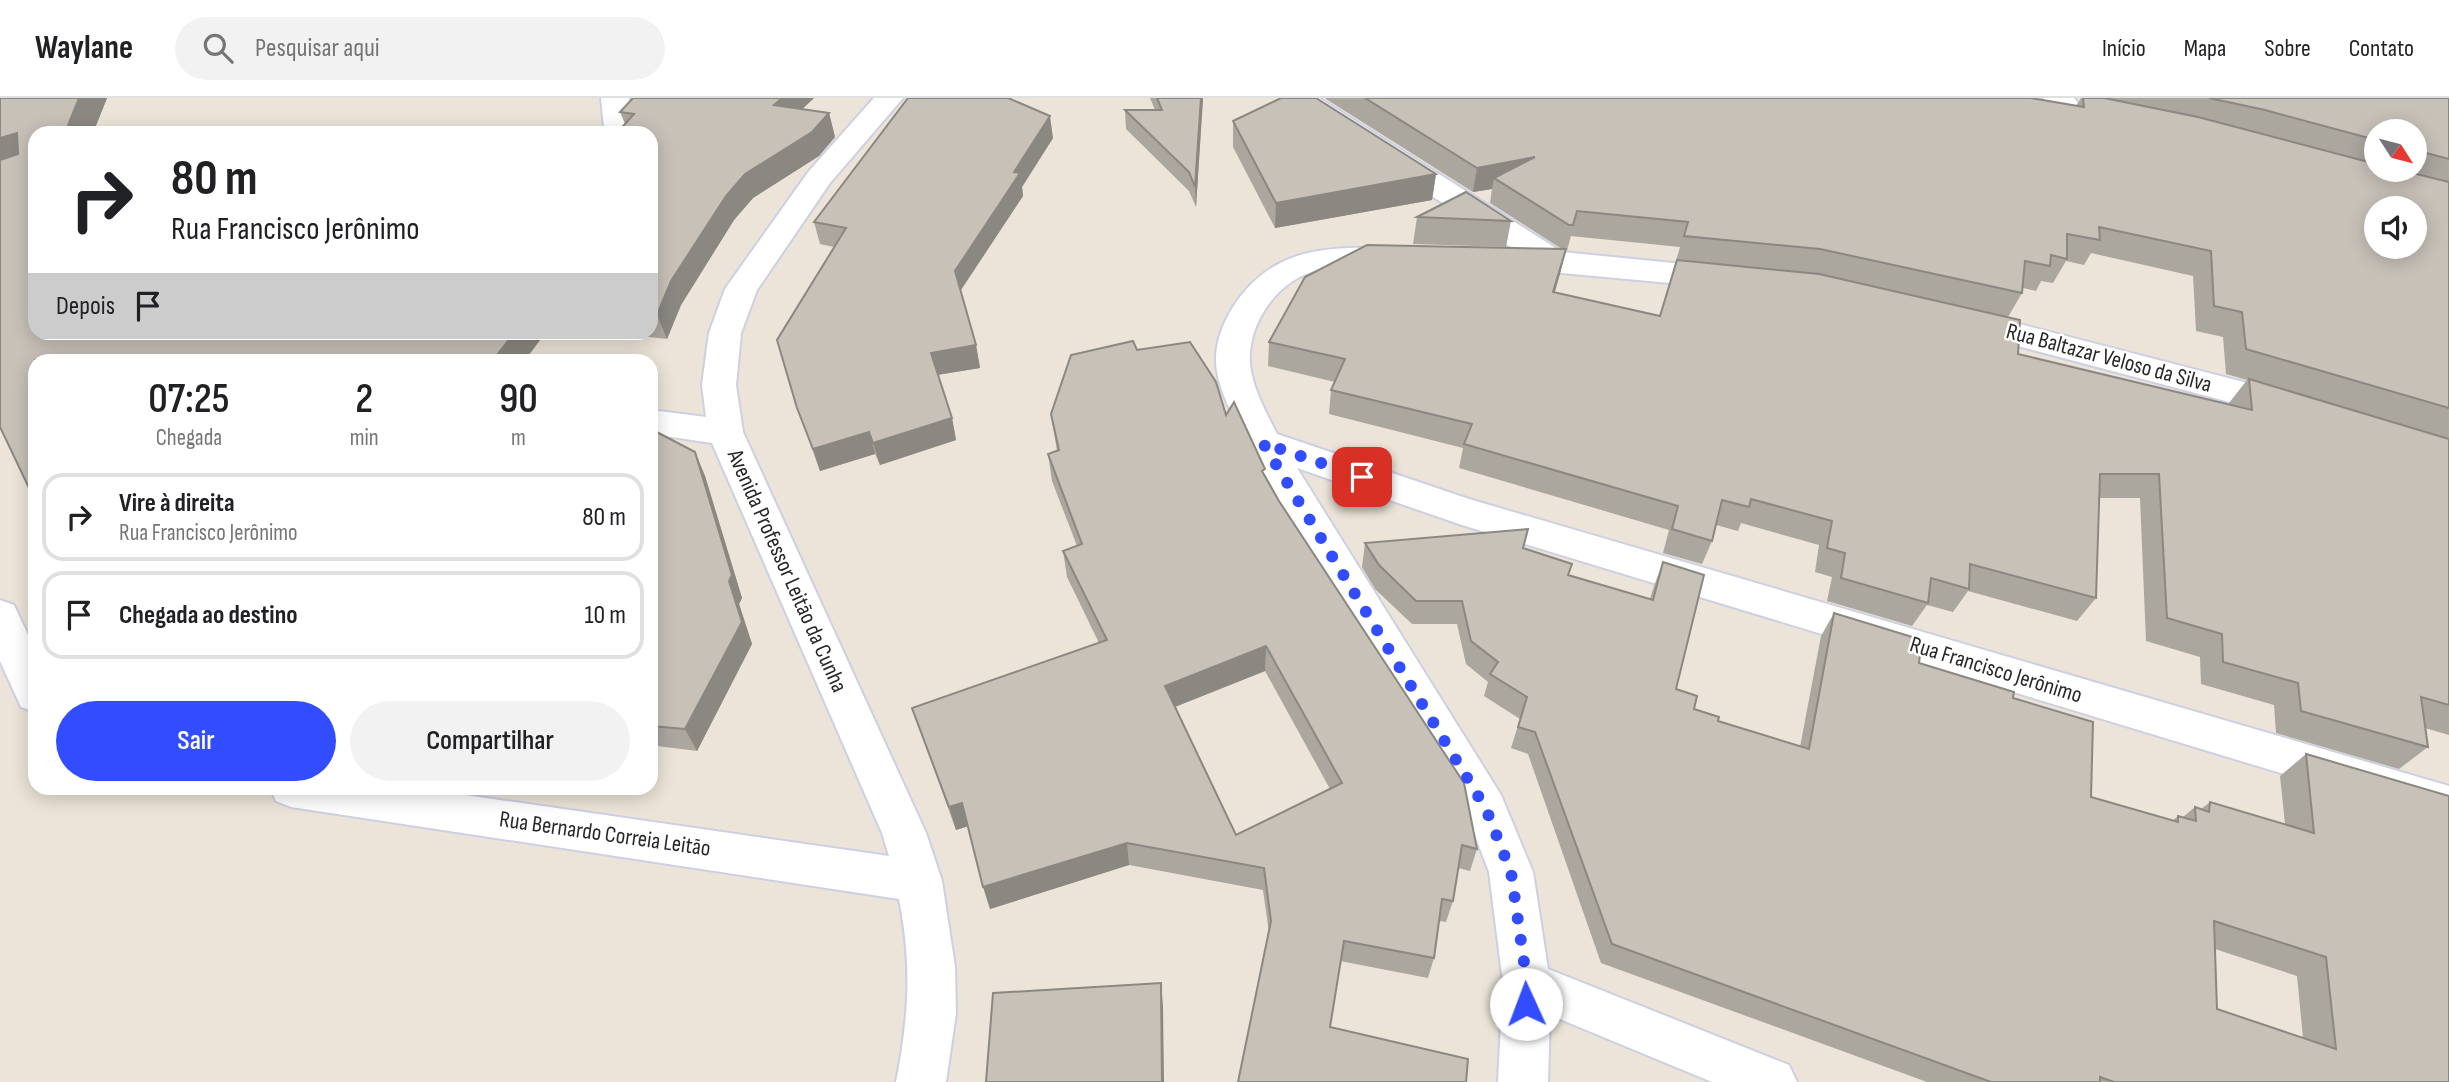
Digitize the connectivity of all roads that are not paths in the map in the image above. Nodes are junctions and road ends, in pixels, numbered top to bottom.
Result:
1 (615, 98) edge
2 (889, 98) edge
3 (1300, 98) edge
4 (618, 126) edge
5 (1418, 258) edge
6 (1473, 259) edge
7 (1553, 261) junction
8 (1755, 281) edge
9 (1939, 315) edge
10 (2317, 414) edge
11 (658, 423) edge
12 (725, 432) junction
13 (1263, 443) junction
14 (0, 616) edge
15 (28, 679) edge
16 (338, 795) edge
17 (2449, 805) edge
18 (920, 881) junction
19 (1527, 983) junction
20 (921, 1082) edge
21 (1523, 1082) edge
22 (1772, 1082) edge

1 - 4 street
2 - 12 street, Avenida Professor Leitão da Cunha
3 - 7 street
5 - 13 street
6 - 7 street
7 - 8 street
9 - 10 street, Rua Baltazar Veloso da Silva
11 - 12 street
12 - 18 street, Avenida Professor Leitão da Cunha
13 - 17 street, Rua Francisco Jerônimo
13 - 19 street
14 - 15 street
16 - 18 street, Rua Bernardo Correia Leitão
18 - 20 street, Avenida Professor Leitão da Cunha
19 - 21 street
19 - 22 street

